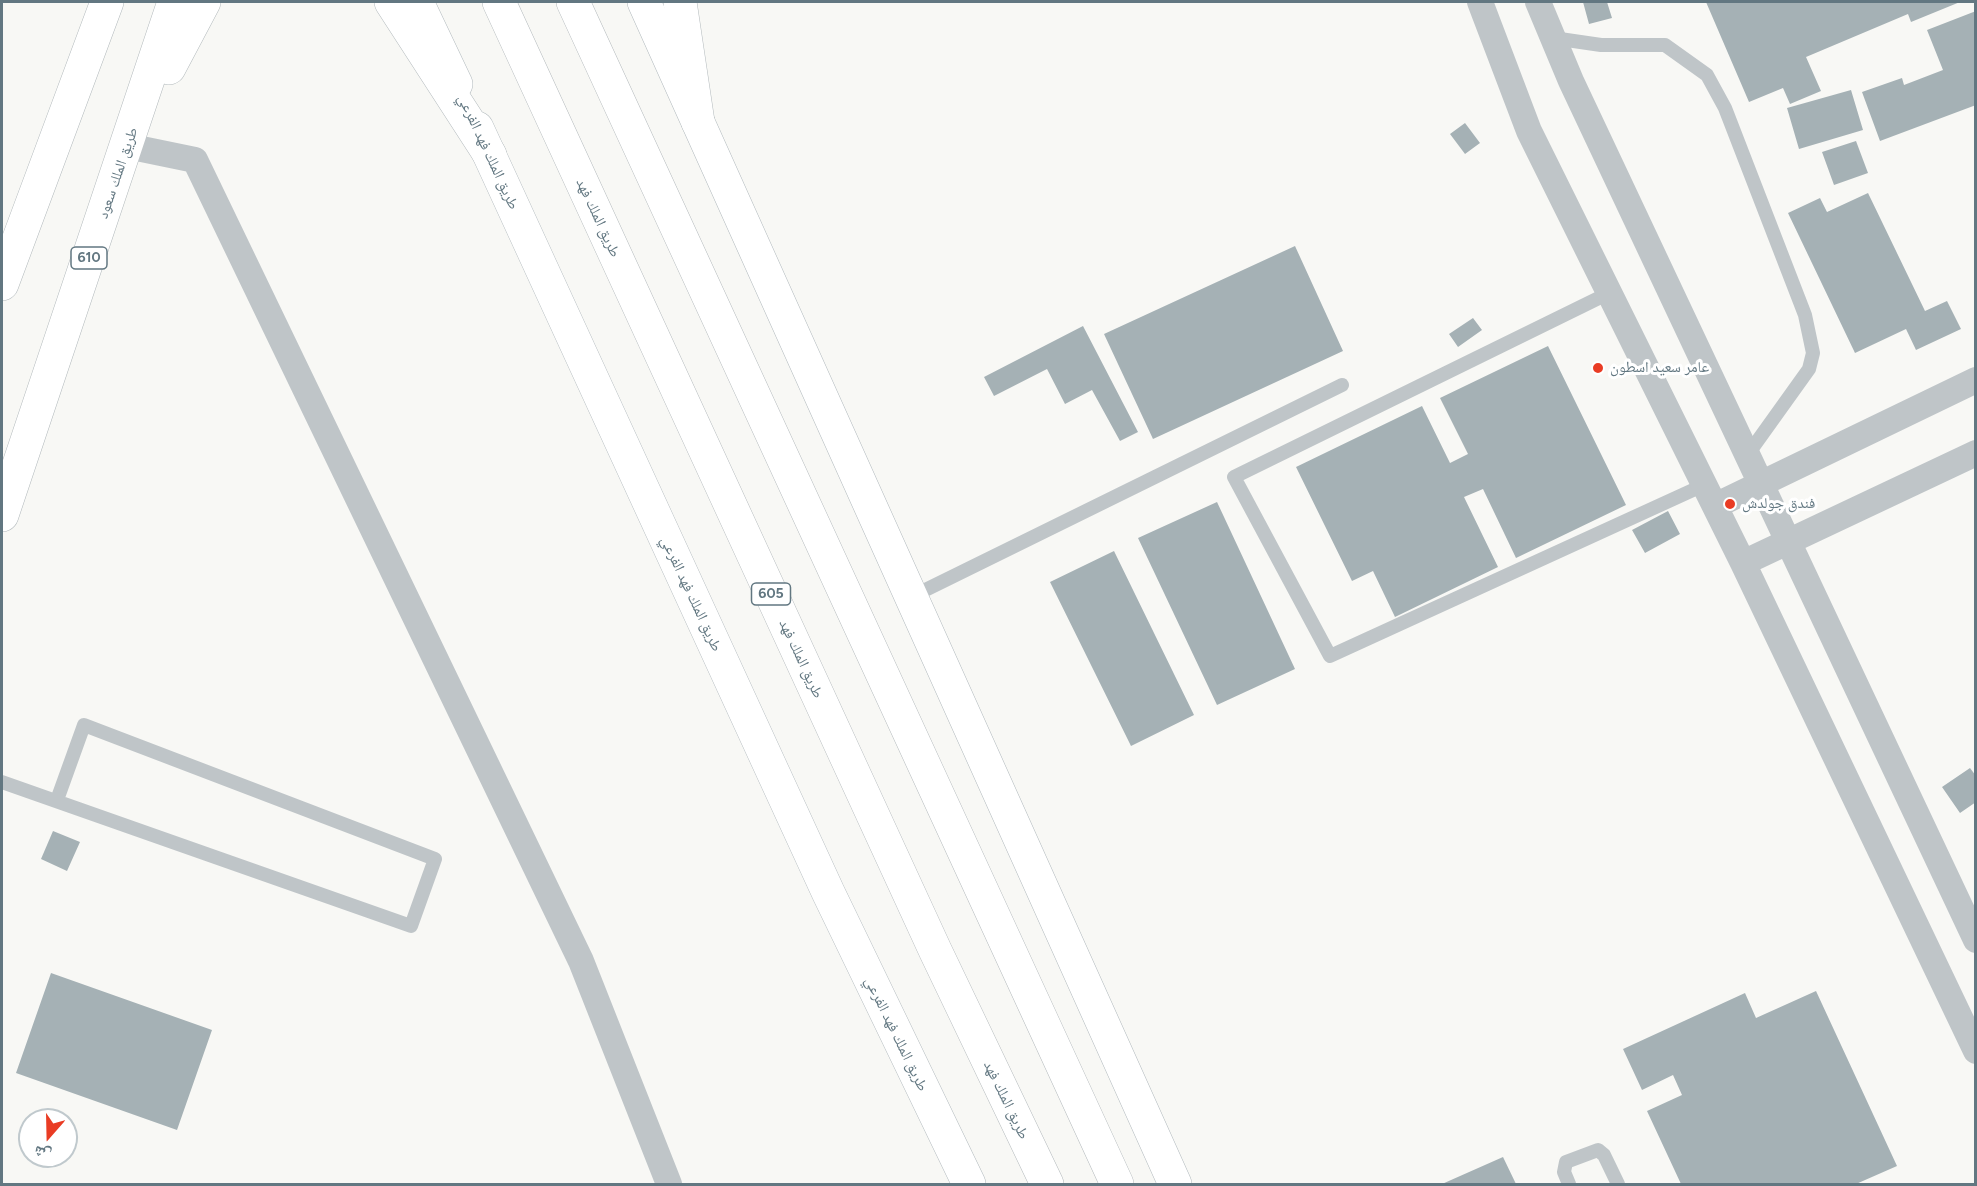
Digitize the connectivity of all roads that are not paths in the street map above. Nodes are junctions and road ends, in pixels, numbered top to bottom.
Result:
1 (174, 2) edge
2 (204, 2) edge
3 (391, 2) edge
4 (417, 2) edge
5 (499, 2) edge
6 (573, 2) edge
7 (644, 2) edge
8 (680, 2) edge
9 (1480, 2) edge
10 (1538, 2) edge
11 (104, 6) edge
12 (1553, 38) junction
13 (698, 122) junction
14 (127, 146) junction
15 (490, 155) junction
16 (2, 284) edge
17 (1609, 293) junction
18 (1976, 380) edge
19 (1342, 385) dead end
20 (1976, 453) edge
21 (1746, 457) junction
22 (1759, 484) junction
23 (1709, 495) junction
24 (2, 515) edge
25 (1789, 542) junction
26 (1743, 563) junction
27 (911, 597) junction
28 (2, 782) edge
29 (57, 800) junction
30 (1976, 940) edge
31 (1976, 1051) edge
32 (669, 1185) edge
33 (969, 1185) edge
34 (1047, 1185) edge
35 (1117, 1185) edge
36 (1175, 1185) edge
37 (1569, 1185) edge
38 (1618, 1185) edge

1 - 14 main road, طريق الملك سعود / 610
2 - 14 main road
3 - 15 main road
4 - 15 main road, طريق الملك فهد الفرعي
5 - 34 main road, طريق الملك فهد / 605
6 - 35 main road
7 - 13 main road
8 - 13 main road
9 - 17 street
10 - 12 street
11 - 16 main road
12 - 21 street
12 - 21 lane
13 - 27 main road
14 - 24 main road, طريق الملك سعود / 610
14 - 32 street
15 - 33 main road, طريق الملك فهد الفرعي
17 - 23 street
17 - 23 lane
18 - 22 street
19 - 27 lane
20 - 25 street
21 - 22 street
22 - 23 street
22 - 25 street
23 - 26 street
25 - 26 street
25 - 30 street
26 - 31 street
27 - 36 main road
28 - 29 lane
29 - 29 lane
37 - 38 lane

